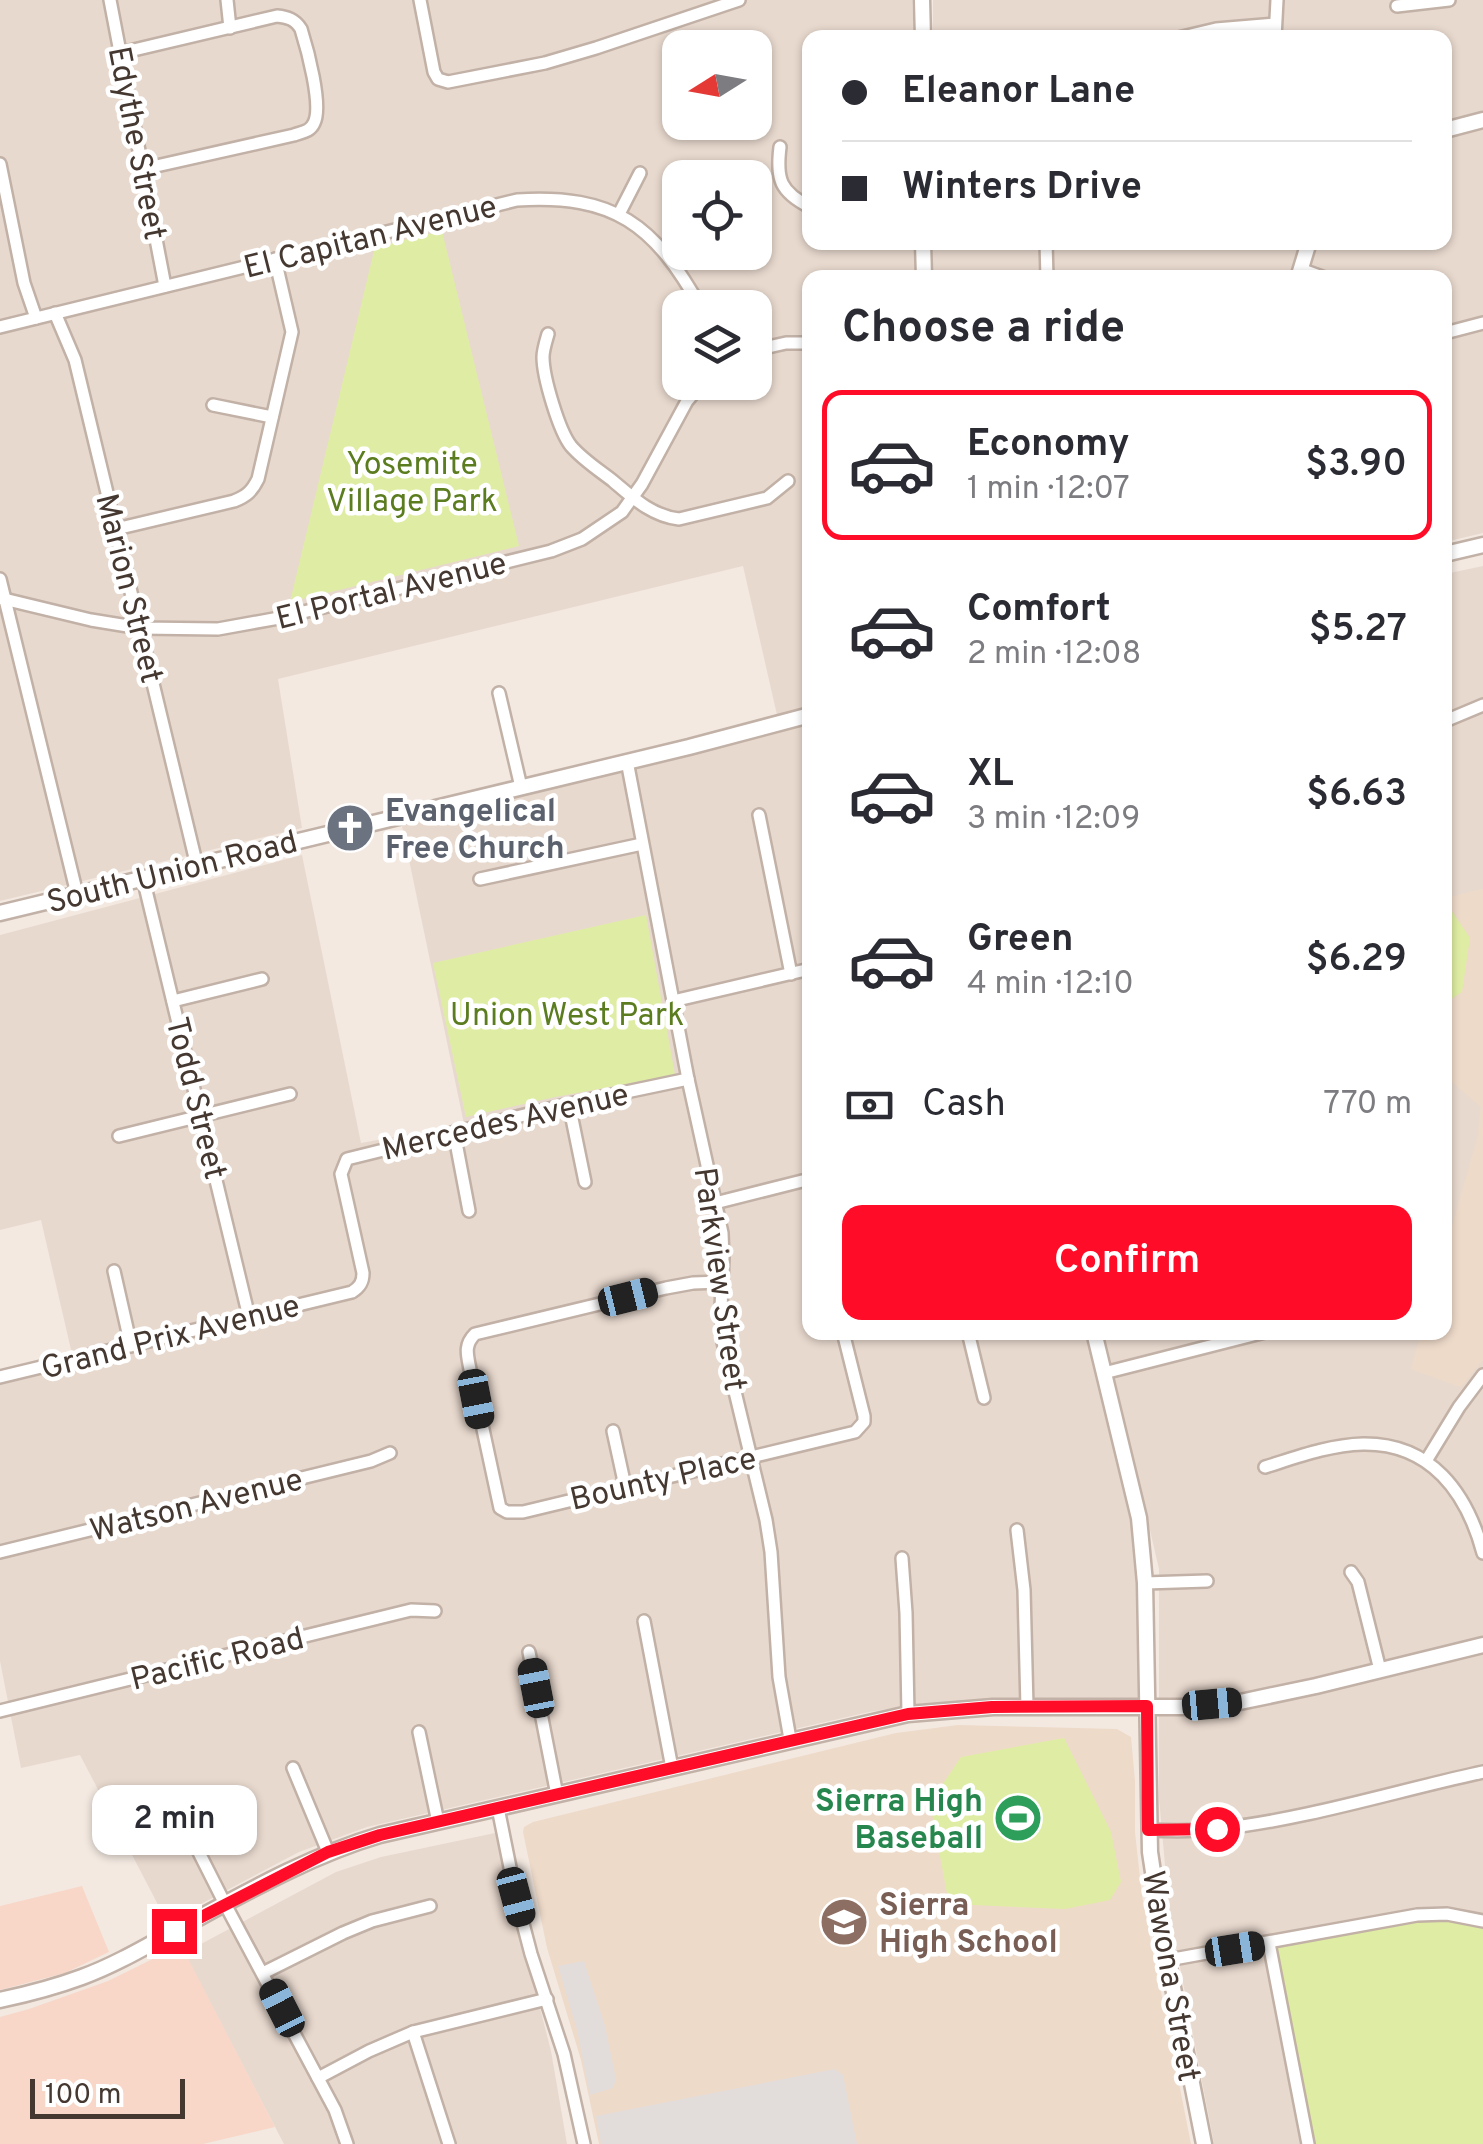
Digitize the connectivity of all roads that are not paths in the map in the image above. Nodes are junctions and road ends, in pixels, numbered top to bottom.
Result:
1 (110, 0) edge
2 (227, 0) edge
3 (420, 0) edge
4 (739, 0) edge
5 (922, 0) edge
6 (1277, 0) edge
7 (1449, 0) edge
8 (1398, 6) dead end
9 (230, 28) junction
10 (922, 30) edge
11 (1208, 30) edge
12 (1255, 30) edge
13 (1275, 30) edge
14 (121, 53) junction
15 (1483, 120) edge
16 (1452, 128) edge
17 (780, 147) dead end
18 (0, 164) edge
19 (143, 169) junction
20 (640, 174) dead end
21 (802, 202) edge
22 (619, 214) junction
23 (276, 259) junction
24 (166, 286) junction
25 (691, 290) edge
26 (55, 313) junction
27 (36, 318) junction
28 (1483, 323) edge
29 (0, 327) edge
30 (1452, 331) edge
31 (548, 334) dead end
32 (802, 343) edge
33 (772, 347) edge
34 (688, 400) edge
35 (213, 405) dead end
36 (272, 417) junction
37 (788, 480) dead end
38 (632, 498) junction
39 (116, 529) junction
40 (1483, 545) edge
41 (1452, 552) edge
42 (0, 579) edge
43 (2, 598) edge
44 (140, 628) junction
45 (499, 694) dead end
46 (1483, 705) edge
47 (802, 718) edge
48 (1452, 718) edge
49 (627, 761) junction
50 (521, 787) junction
51 (759, 815) dead end
52 (642, 844) junction
53 (197, 866) junction
54 (144, 878) junction
55 (480, 880) dead end
56 (78, 894) junction
57 (0, 912) edge
58 (802, 971) edge
59 (790, 974) junction
60 (262, 979) dead end
61 (173, 1000) junction
62 (673, 1002) junction
63 (688, 1079) junction
64 (290, 1094) dead end
65 (570, 1104) junction
66 (202, 1116) junction
67 (454, 1132) junction
68 (119, 1136) dead end
69 (802, 1181) edge
70 (586, 1182) dead end
71 (715, 1203) junction
72 (469, 1211) dead end
73 (114, 1271) dead end
74 (721, 1282) junction
75 (340, 1295) joint
76 (249, 1317) junction
77 (846, 1340) edge
78 (970, 1340) edge
79 (1096, 1340) edge
80 (1211, 1340) edge
81 (131, 1346) junction
82 (1104, 1373) junction
83 (1483, 1375) edge
84 (0, 1377) edge
85 (984, 1398) dead end
86 (612, 1431) dead end
87 (390, 1452) dead end
88 (750, 1457) junction
89 (1426, 1461) junction
90 (1265, 1467) dead end
91 (625, 1486) junction
92 (1017, 1530) dead end
93 (0, 1552) edge
94 (1483, 1553) edge
95 (902, 1558) dead end
96 (1351, 1572) dead end
97 (1207, 1581) dead end
98 (1146, 1582) junction
99 (435, 1612) dead end
100 (644, 1621) dead end
101 (1483, 1644) edge
102 (529, 1652) dead end
103 (1380, 1670) junction
104 (1147, 1706) junction
105 (1027, 1707) junction
106 (0, 1712) edge
107 (908, 1714) junction
108 (419, 1732) dead end
109 (790, 1739) junction
110 (292, 1768) dead end
111 (672, 1768) junction
112 (1483, 1772) edge
113 (557, 1795) junction
114 (172, 1796) dead end
115 (498, 1808) junction
116 (438, 1822) junction
117 (1148, 1830) junction
118 (328, 1852) junction
119 (225, 1904) junction
120 (430, 1906) dead end
121 (1483, 1921) edge
122 (1268, 1944) junction
123 (1168, 1960) junction
124 (264, 1973) junction
125 (547, 1999) junction
126 (0, 2000) edge
127 (413, 2032) junction
128 (318, 2078) junction
129 (347, 2144) edge
130 (449, 2144) edge
131 (584, 2144) edge
132 (1204, 2144) edge
133 (1308, 2144) edge

1 - 14 street, Edythe Street
2 - 9 street
3 - 4 street
5 - 10 street
6 - 13 street
7 - 8 street
9 - 14 street
9 - 19 street
11 - 12 street
14 - 19 street, Edythe Street
15 - 16 street
17 - 21 street
18 - 27 street
19 - 24 street, Edythe Street
20 - 22 street
22 - 23 street, El Capitan Avenue
22 - 25 street, El Capitan Avenue
23 - 24 street, El Capitan Avenue
23 - 36 street
24 - 26 street, El Capitan Avenue
26 - 27 street, El Capitan Avenue
26 - 39 street, Marion Street
27 - 29 street, El Capitan Avenue
28 - 30 street
31 - 38 street
32 - 33 street
34 - 38 street, El Portal Avenue
35 - 36 street
36 - 39 street
37 - 38 street
38 - 44 street, El Portal Avenue
39 - 44 street, Marion Street
40 - 41 street
42 - 43 street
43 - 44 street, El Portal Avenue
43 - 56 street
44 - 53 street, Marion Street
45 - 50 street
46 - 48 street
47 - 49 street, South Union Road
49 - 50 street, South Union Road
49 - 52 street, Parkview Street
50 - 53 street, South Union Road
51 - 59 street
52 - 55 street
52 - 62 street, Parkview Street
53 - 54 street, South Union Road
54 - 56 street, South Union Road
54 - 61 street, Todd Street
56 - 57 street, South Union Road
58 - 59 street
59 - 62 street
60 - 61 street
61 - 66 street, Todd Street
62 - 63 street, Parkview Street
63 - 65 street, Mercedes Avenue
63 - 71 street, Parkview Street
64 - 66 street
65 - 67 street, Mercedes Avenue
65 - 70 street
66 - 68 street
66 - 76 street, Todd Street
67 - 72 street
67 - 75 street, Mercedes Avenue
69 - 71 street
71 - 74 street, Parkview Street
73 - 81 street
74 - 88 street, Parkview Street
74 - 91 street, Bounty Place
75 - 76 street, Grand Prix Avenue
76 - 81 street, Grand Prix Avenue
77 - 88 street, Bounty Place
78 - 85 street
79 - 82 street, Wawona Street
80 - 82 street
81 - 84 street, Grand Prix Avenue
82 - 98 street, Wawona Street
83 - 89 street
86 - 91 street
87 - 93 street, Watson Avenue
88 - 91 street, Bounty Place
88 - 109 street, Parkview Street
89 - 90 street
89 - 94 street
92 - 105 street
95 - 107 street
96 - 103 street
97 - 98 street
98 - 104 street, Wawona Street
99 - 106 street, Pacific Road
100 - 111 street
101 - 103 street
102 - 113 street
103 - 104 street
104 - 105 street
104 - 117 street, Wawona Street
105 - 107 street
107 - 109 street
108 - 116 street
109 - 111 street
110 - 118 street
111 - 113 street
112 - 117 street
113 - 115 street
114 - 119 street
115 - 116 street
115 - 125 street
116 - 118 street
117 - 123 street, Wawona Street
118 - 119 street
119 - 124 street
119 - 126 street
120 - 124 street
121 - 122 street
122 - 123 street
122 - 133 street
123 - 132 street, Wawona Street
124 - 128 street
125 - 127 street
125 - 131 street
127 - 128 street
127 - 130 street
128 - 129 street

